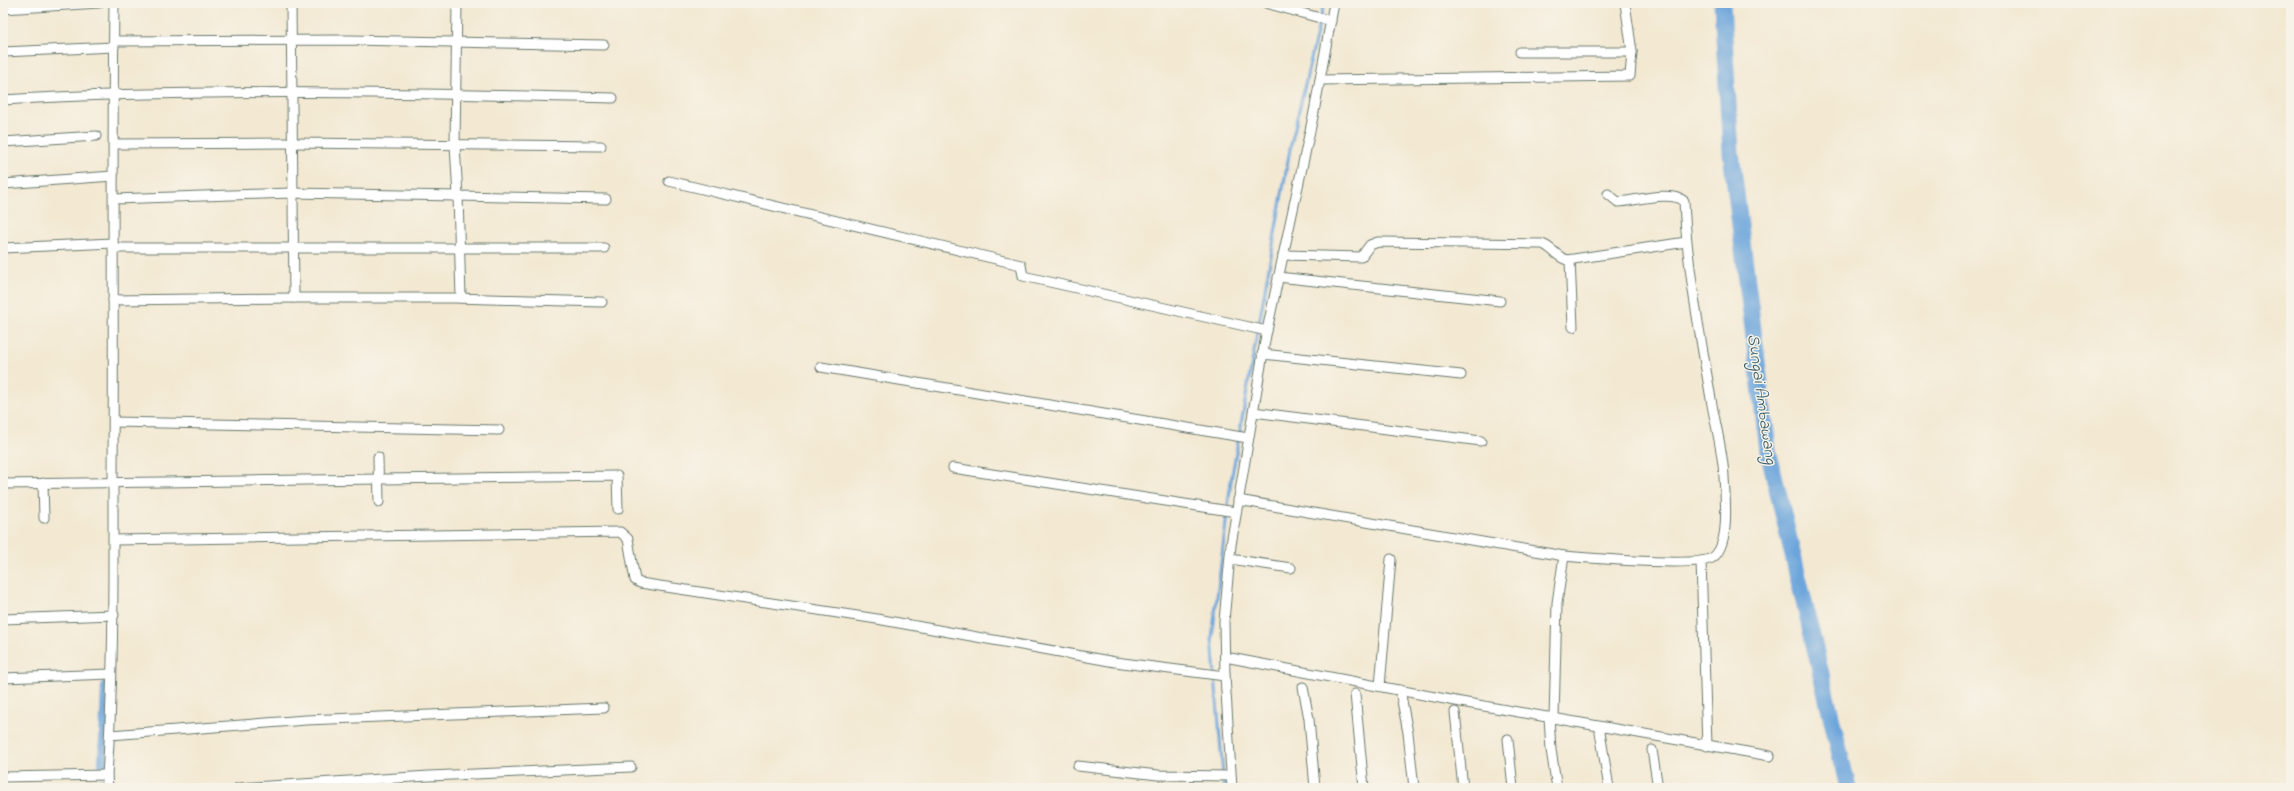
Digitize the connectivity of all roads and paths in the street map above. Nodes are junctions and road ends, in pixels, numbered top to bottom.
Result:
1 (100, 3) edge
2 (114, 3) edge
3 (291, 3) edge
4 (457, 3) edge
5 (1266, 3) edge
6 (1334, 3) edge
7 (1626, 3) edge
8 (3, 9) edge
9 (1331, 21) junction
10 (292, 40) junction
11 (457, 42) junction
12 (114, 44) junction
13 (604, 45) dead end
14 (3, 52) edge
15 (1520, 52) dead end
16 (1632, 52) junction
17 (1320, 80) junction
18 (294, 92) junction
19 (114, 94) junction
20 (456, 94) junction
21 (613, 98) dead end
22 (3, 100) edge
23 (96, 136) dead end
24 (3, 142) edge
25 (292, 143) junction
26 (114, 144) junction
27 (455, 145) junction
28 (601, 146) dead end
29 (113, 176) junction
30 (669, 181) dead end
31 (3, 184) edge
32 (292, 193) junction
33 (1608, 194) dead end
34 (458, 196) junction
35 (114, 199) junction
36 (606, 199) dead end
37 (1686, 242) junction
38 (113, 245) junction
39 (3, 248) edge
40 (293, 248) junction
41 (461, 248) junction
42 (604, 248) dead end
43 (1283, 255) junction
44 (1570, 260) junction
45 (1278, 277) junction
46 (294, 298) junction
47 (461, 298) junction
48 (112, 300) junction
49 (602, 302) dead end
50 (1500, 302) dead end
51 (1573, 327) dead end
52 (1267, 331) junction
53 (1262, 354) junction
54 (821, 367) dead end
55 (1461, 375) dead end
56 (1253, 412) junction
57 (114, 422) junction
58 (499, 430) dead end
59 (1248, 438) junction
60 (1481, 441) dead end
61 (378, 457) dead end
62 (954, 468) dead end
63 (377, 479) junction
64 (113, 483) junction
65 (3, 484) edge
66 (43, 484) junction
67 (1238, 500) junction
68 (379, 502) dead end
69 (618, 509) dead end
70 (1236, 512) junction
71 (44, 518) dead end
72 (114, 540) junction
73 (1564, 556) junction
74 (1230, 559) junction
75 (1391, 559) dead end
76 (1702, 561) junction
77 (1291, 568) dead end
78 (114, 615) junction
79 (3, 619) edge
80 (1225, 657) junction
81 (111, 674) junction
82 (1225, 676) junction
83 (3, 678) edge
84 (1380, 686) junction
85 (1304, 687) dead end
86 (1400, 690) junction
87 (1355, 694) dead end
88 (604, 708) dead end
89 (1455, 712) dead end
90 (1552, 717) junction
91 (1600, 732) dead end
92 (110, 735) junction
93 (1508, 739) dead end
94 (1707, 746) junction
95 (1652, 750) dead end
96 (1770, 756) dead end
97 (1078, 766) dead end
98 (631, 767) dead end
99 (107, 775) junction
100 (1231, 776) junction
101 (3, 777) edge
102 (108, 788) edge
103 (238, 788) edge
104 (1232, 788) edge
105 (1315, 788) edge
106 (1364, 788) edge
107 (1414, 788) edge
108 (1463, 788) edge
109 (1514, 788) edge
110 (1557, 788) edge
111 (1609, 788) edge
112 (1658, 788) edge

1 - 8 street
2 - 12 street
3 - 10 street
4 - 11 street
5 - 9 street
6 - 9 street
7 - 16 street
9 - 17 street
10 - 11 street
10 - 12 street
10 - 18 street
11 - 13 street
11 - 20 street
12 - 14 street
12 - 19 street
15 - 16 street
16 - 17 street
17 - 43 street
18 - 19 street
18 - 20 street
18 - 25 street
19 - 22 street
19 - 26 street
20 - 21 street
20 - 27 street
23 - 24 street
25 - 26 street
25 - 27 street
25 - 32 street
26 - 29 street
27 - 28 street
27 - 34 street
29 - 31 street
29 - 35 street
30 - 52 street
32 - 34 street
32 - 35 street
32 - 40 street
33 - 37 street
34 - 36 street
34 - 41 street
35 - 38 street
37 - 44 street
37 - 76 street
38 - 39 street
38 - 40 street
38 - 48 street
40 - 41 street
40 - 46 street
41 - 42 street
41 - 47 street
43 - 44 street
43 - 45 street
44 - 51 street
45 - 50 street
45 - 52 street
46 - 47 street
46 - 48 street
47 - 49 street
48 - 57 street
52 - 53 street
53 - 55 street
53 - 56 street
54 - 59 street
56 - 59 street
56 - 60 street
57 - 58 street
57 - 64 street
59 - 67 street
61 - 63 street
62 - 70 street
63 - 64 street
63 - 68 street
63 - 69 street
64 - 66 street
64 - 72 street
65 - 66 street
66 - 71 street
67 - 70 street
67 - 73 street
70 - 74 street
72 - 78 street
72 - 82 street
73 - 76 street
73 - 90 street
74 - 77 street
74 - 80 street
75 - 84 street
76 - 94 street
78 - 79 street
78 - 81 street
80 - 82 street
80 - 84 street
81 - 83 street
81 - 92 street
82 - 100 street
84 - 86 street
85 - 105 street
86 - 90 street
86 - 107 street
87 - 106 street
88 - 92 street
89 - 108 street
90 - 94 street
90 - 110 street
91 - 111 street
92 - 99 street
93 - 109 street
94 - 96 street
95 - 112 street
97 - 100 street
98 - 103 street
99 - 101 street
99 - 102 street
100 - 104 street

